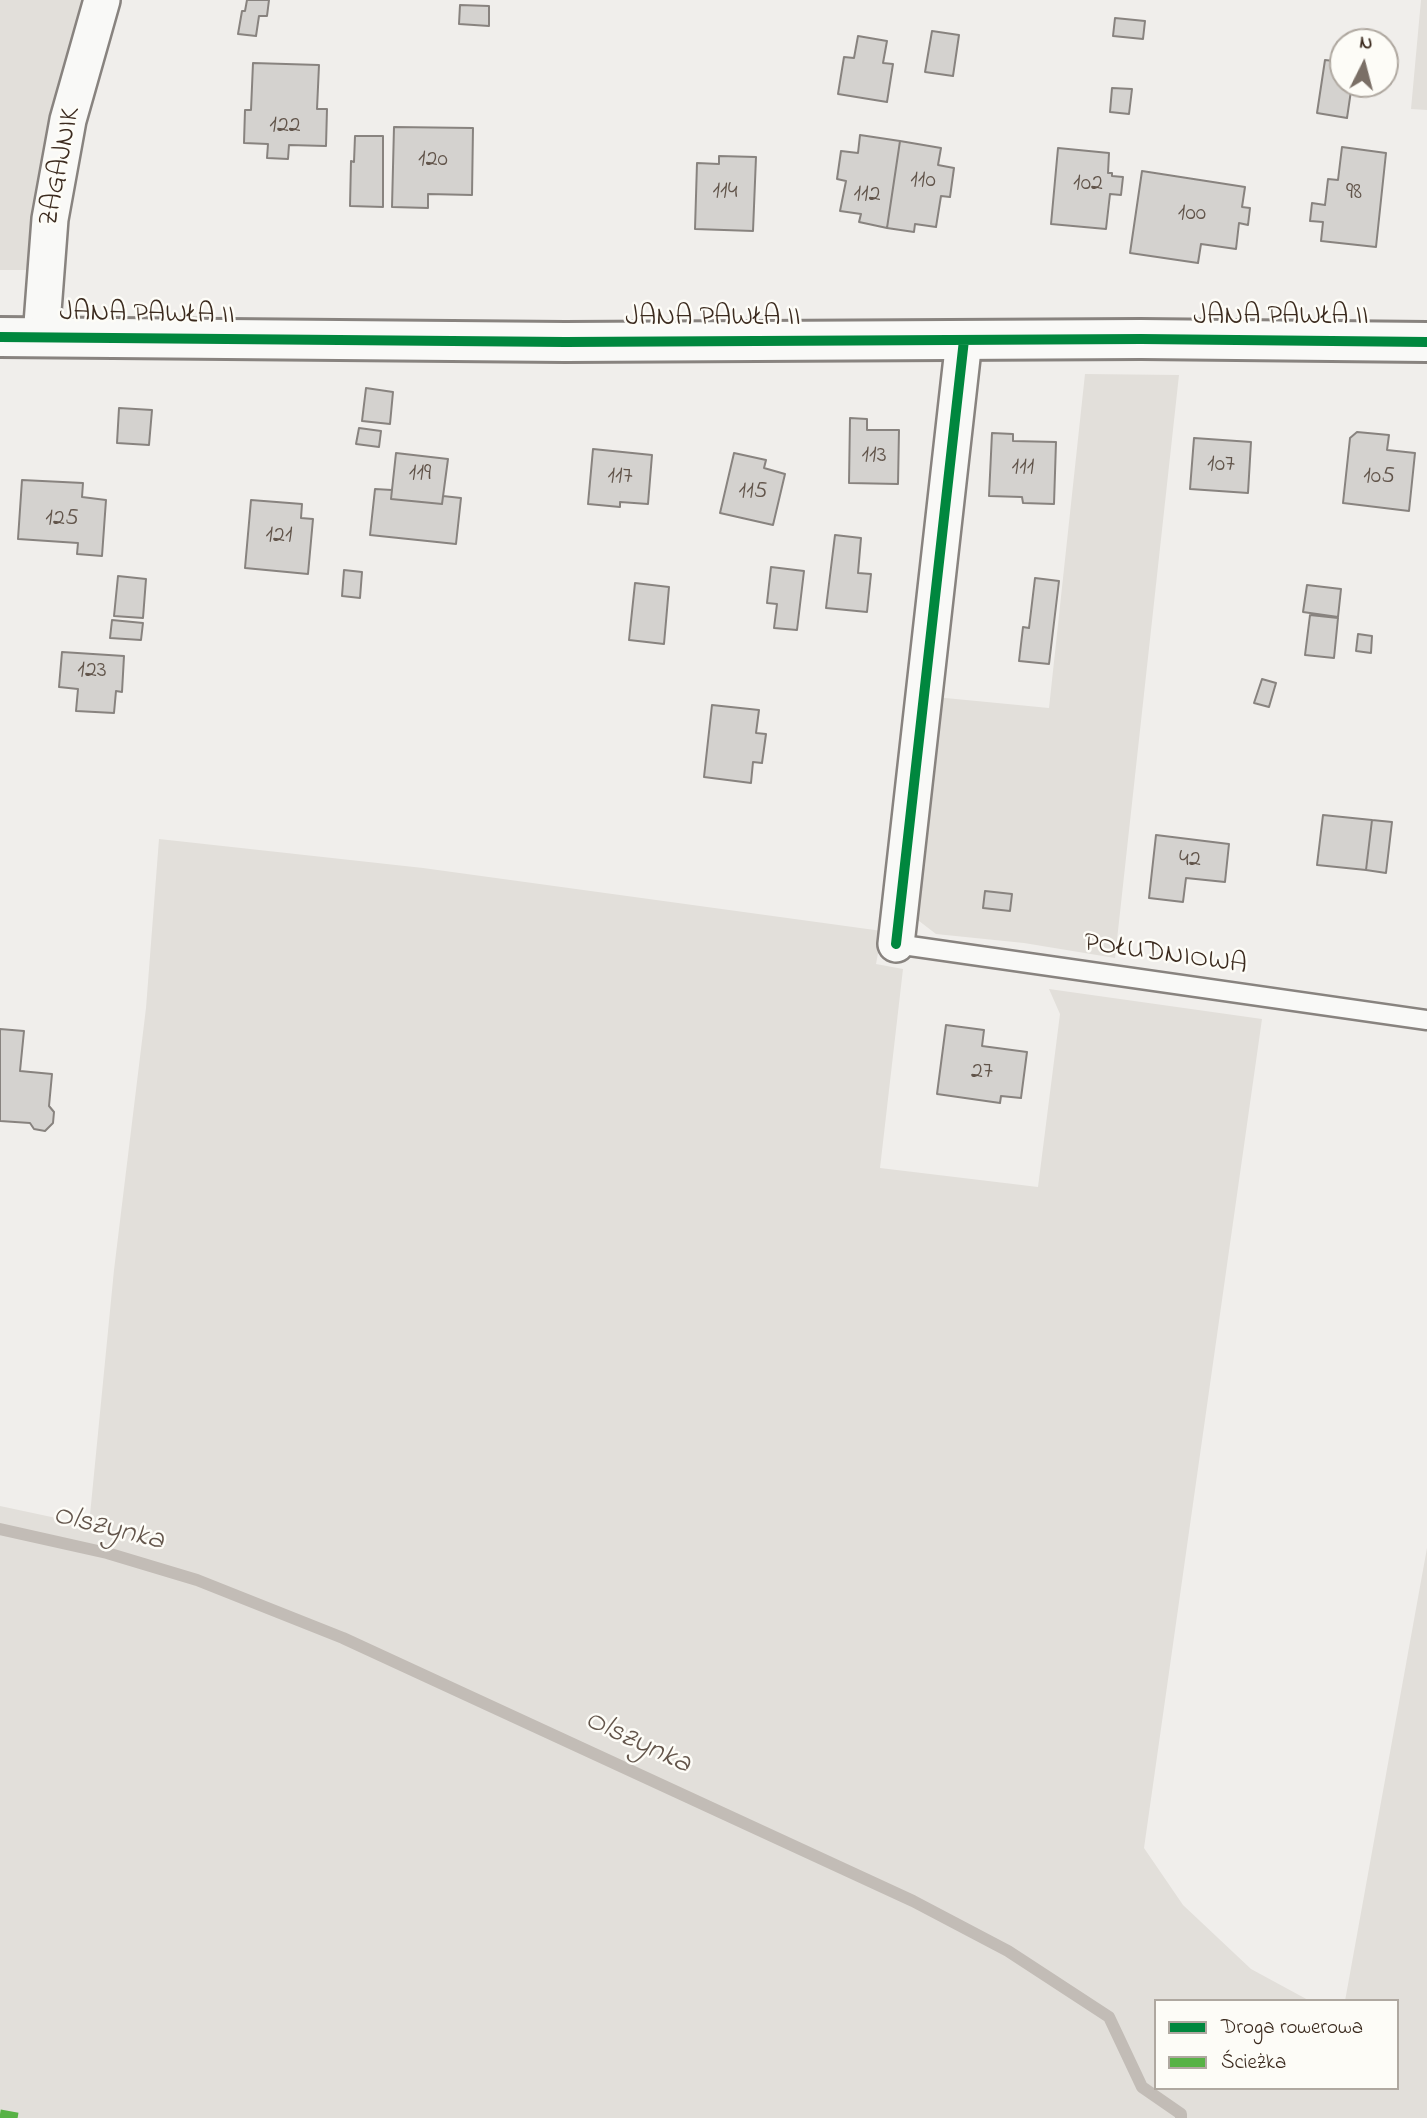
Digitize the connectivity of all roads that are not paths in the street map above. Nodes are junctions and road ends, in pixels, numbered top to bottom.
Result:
1 (102, 0) edge
2 (0, 337) edge
3 (41, 337) junction
4 (964, 340) junction
5 (1427, 342) edge
6 (896, 944) joint
7 (1427, 1020) edge

1 - 3 street, ZAGAJNIK
2 - 3 street, JANA PAWŁA II
3 - 4 street, JANA PAWŁA II
4 - 5 street, JANA PAWŁA II
4 - 6 street
6 - 7 lane, POŁUDNIOWA

